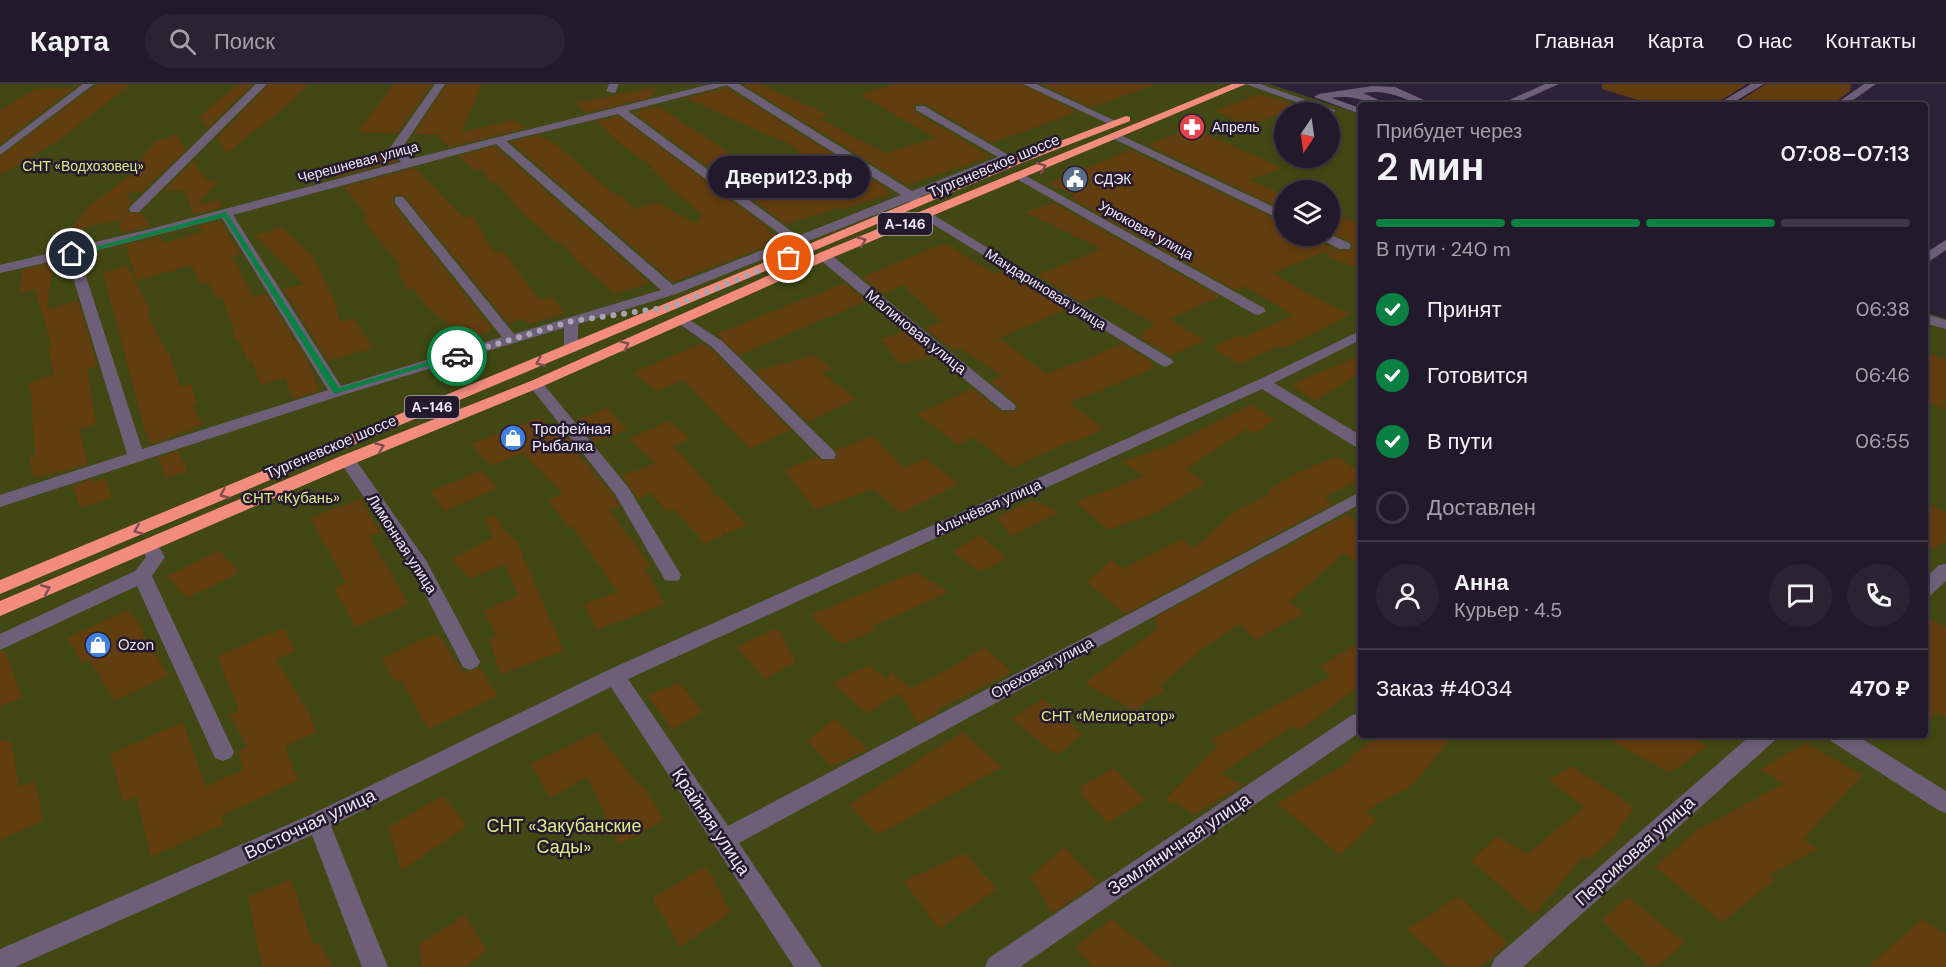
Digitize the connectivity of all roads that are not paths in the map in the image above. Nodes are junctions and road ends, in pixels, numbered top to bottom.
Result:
1 (89, 84) edge
2 (262, 84) edge
3 (440, 84) edge
4 (723, 84) edge
5 (732, 84) edge
6 (1028, 84) edge
7 (1211, 84) edge
8 (1241, 84) edge
9 (1250, 84) edge
10 (1554, 84) edge
11 (1759, 84) edge
12 (1871, 84) edge
13 (1352, 92) junction
14 (1377, 102) edge
15 (1423, 102) edge
16 (1510, 102) edge
17 (1726, 102) edge
18 (1844, 102) edge
19 (920, 108) dead end
20 (620, 110) junction
21 (1358, 110) edge
22 (1358, 119) edge
23 (1116, 130) junction
24 (498, 140) junction
25 (0, 152) edge
26 (1011, 160) junction
27 (408, 163) junction
28 (1019, 176) junction
29 (399, 200) dead end
30 (920, 205) junction
31 (135, 208) dead end
32 (1274, 212) edge
33 (226, 214) junction
34 (1340, 244) edge
35 (1946, 244) edge
36 (804, 246) junction
37 (1344, 246) dead end
38 (72, 254) junction
39 (824, 256) junction
40 (1928, 258) edge
41 (0, 269) edge
42 (675, 306) junction
43 (1259, 311) dead end
44 (1928, 319) edge
45 (572, 321) junction
46 (1946, 325) edge
47 (1358, 336) edge
48 (511, 339) junction
49 (571, 349) junction
50 (1166, 362) dead end
51 (1263, 383) junction
52 (536, 384) junction
53 (337, 392) junction
54 (1008, 407) dead end
55 (1358, 441) edge
56 (828, 455) dead end
57 (136, 456) junction
58 (347, 460) junction
59 (1358, 498) edge
60 (0, 501) edge
61 (197, 515) junction
62 (150, 546) junction
63 (1946, 570) edge
64 (672, 575) dead end
65 (142, 576) junction
66 (1928, 586) edge
67 (0, 587) edge
68 (0, 609) edge
69 (0, 643) edge
70 (470, 662) dead end
71 (615, 676) junction
72 (1358, 722) edge
73 (1763, 738) edge
74 (1844, 738) edge
75 (223, 752) dead end
76 (1946, 803) edge
77 (318, 822) junction
78 (723, 840) junction
79 (0, 961) edge
80 (375, 967) edge
81 (809, 967) edge
82 (998, 967) edge
83 (1504, 967) edge

1 - 25 street
2 - 31 street
3 - 27 street
4 - 20 street, Черешневая улица
5 - 30 street, Мандариновая улица
6 - 23 street
7 - 23 highway, Тургеневское шоссе / А-146
8 - 23 highway, Тургеневское шоссе / А-146
9 - 22 street
10 - 16 street
11 - 17 street
12 - 18 street
13 - 14 street
13 - 15 street
13 - 21 street
19 - 26 street
20 - 24 street, Черешневая улица
20 - 36 street
23 - 26 highway, Тургеневское шоссе / А-146
28 -> 23 highway, Тургеневское шоссе / А-146
23 - 32 street
24 - 27 street, Черешневая улица
24 - 42 street
26 - 30 street
27 - 33 street, Черешневая улица
28 - 30 highway, Тургеневское шоссе / А-146
28 - 43 street, Урюковая улица
29 - 48 street
30 - 36 highway, Тургеневское шоссе / А-146
39 -> 30 highway, Тургеневское шоссе / А-146
30 - 50 street, Мандариновая улица
33 - 38 street, Черешневая улица
33 - 53 street
34 - 37 street
35 - 40 street
36 - 42 highway, Тургеневское шоссе / А-146
38 - 41 street, Черешневая улица
38 - 57 street
39 - 42 highway, Тургеневское шоссе / А-146
39 - 54 street, Малиновая улица
42 - 45 street
42 - 49 highway, Тургеневское шоссе / А-146
52 -> 42 highway, Тургеневское шоссе / А-146
42 - 56 street
44 - 46 street
45 - 48 street
45 - 49 street
47 - 51 street, Алычёвая улица
48 - 53 street
49 -> 61 highway, Тургеневское шоссе / А-146
51 - 55 street
51 - 71 street, Алычёвая улица
58 -> 52 highway, Тургеневское шоссе / А-146
52 - 64 street
53 - 57 street
57 - 60 street
58 - 61 highway, Тургеневское шоссе / А-146
58 - 70 street, Лимонная улица
59 - 78 street, Ореховая улица
61 - 62 highway, Тургеневское шоссе
61 -> 67 highway, Тургеневское шоссе
62 - 65 street
68 -> 62 highway, Тургеневское шоссе
63 - 66 street
65 - 69 street
65 - 75 street
71 - 77 street, Восточная улица
71 - 78 street, Крайняя улица
72 - 82 street, Земляничная улица
73 - 83 street, Персиковая улица
74 - 76 street
77 - 79 street, Восточная улица
77 - 80 street
78 - 81 street, Крайняя улица

